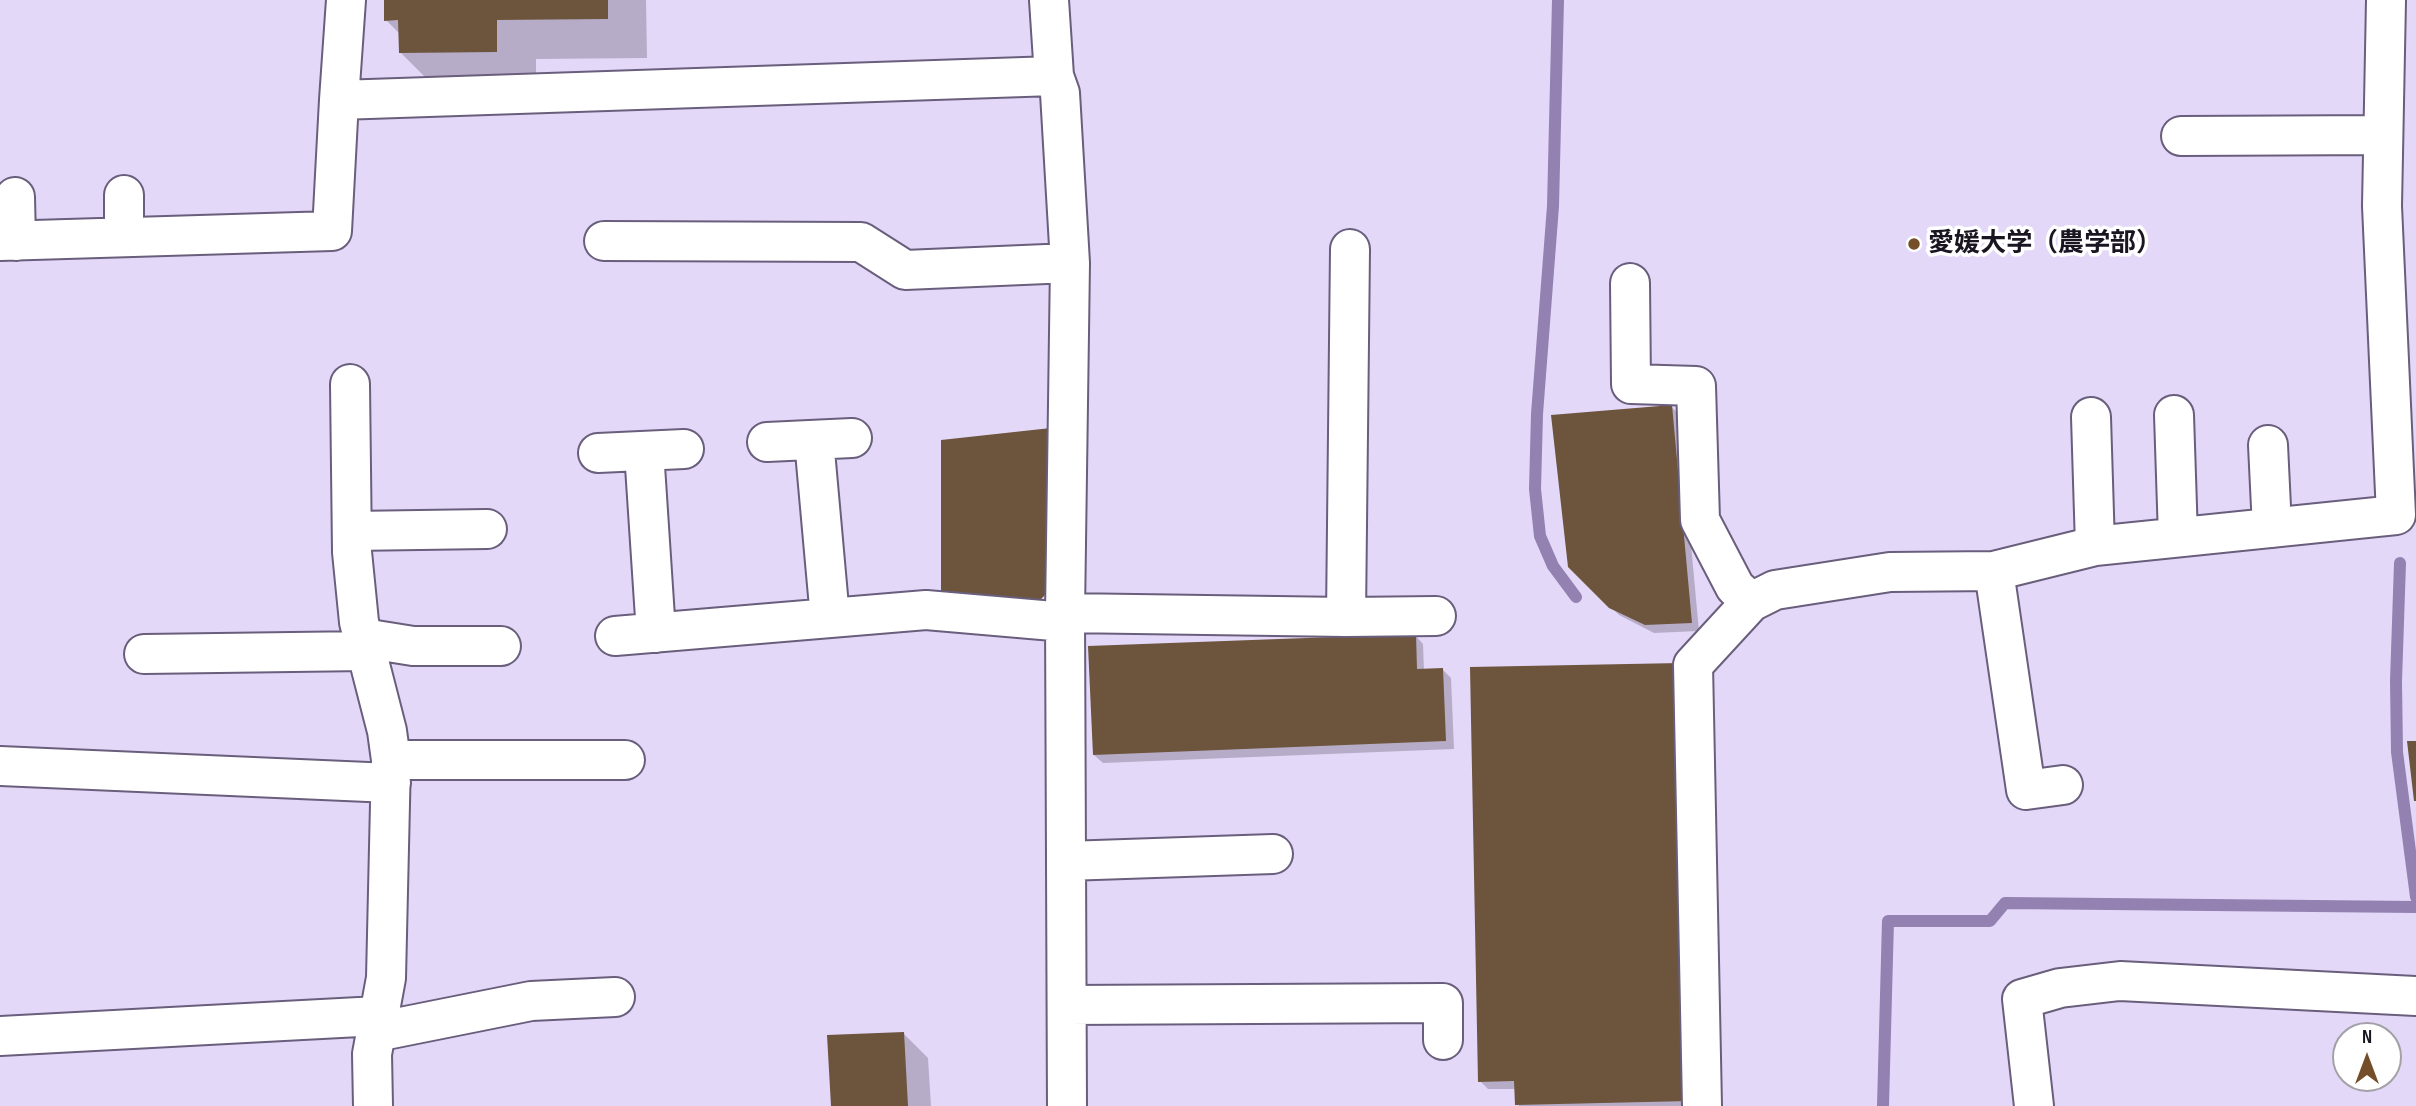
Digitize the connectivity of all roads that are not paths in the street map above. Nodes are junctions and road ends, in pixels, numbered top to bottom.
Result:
1 (346, 0) edge
2 (1049, 0) edge
3 (2386, 0) edge
4 (1054, 76) junction
5 (339, 100) junction
6 (2383, 135) junction
7 (2180, 136) dead end
8 (124, 195) dead end
9 (15, 197) dead end
10 (124, 237) junction
11 (8, 241) edge
12 (604, 242) dead end
13 (1350, 249) dead end
14 (1070, 263) junction
15 (1630, 284) dead end
16 (350, 384) dead end
17 (2174, 415) dead end
18 (2091, 417) dead end
19 (852, 438) dead end
20 (814, 440) junction
21 (767, 442) dead end
22 (2268, 445) dead end
23 (684, 449) dead end
24 (645, 451) junction
25 (598, 453) dead end
26 (2272, 528) junction
27 (487, 529) dead end
28 (352, 531) junction
29 (2178, 537) junction
30 (2095, 546) junction
31 (1994, 570) junction
32 (1751, 602) junction
33 (1436, 616) dead end
34 (1065, 617) junction
35 (1346, 617) junction
36 (830, 618) junction
37 (656, 633) junction
38 (615, 636) dead end
39 (365, 644) junction
40 (501, 646) dead end
41 (144, 654) dead end
42 (625, 760) dead end
43 (0, 766) edge
44 (391, 771) junction
45 (2063, 785) dead end
46 (1273, 854) dead end
47 (1066, 861) junction
48 (2416, 996) edge
49 (615, 997) dead end
50 (1067, 1005) junction
51 (377, 1024) junction
52 (0, 1036) edge
53 (1443, 1040) dead end
54 (373, 1106) edge
55 (1068, 1106) edge
56 (1702, 1106) edge
57 (2034, 1106) edge

1 - 5 street
2 - 4 street
3 - 6 street
4 - 5 street
4 - 14 street
5 - 10 street
6 - 7 street
6 - 26 street
8 - 10 street
9 - 11 street
10 - 11 street
12 - 14 street
13 - 35 street
14 - 34 street
15 - 32 street
16 - 28 street
17 - 29 street
18 - 30 street
19 - 20 street
20 - 21 street
20 - 36 street
22 - 26 street
23 - 24 street
24 - 25 street
24 - 37 street
26 - 29 street
27 - 28 street
28 - 39 street
29 - 30 street
30 - 31 street
31 - 32 street
31 - 45 street
32 - 56 street
33 - 35 street
34 - 35 street
34 - 36 street
34 - 47 street
36 - 37 street
37 - 38 street
39 - 40 street
39 - 41 street
39 - 44 street
42 - 44 street
43 - 44 street
44 - 51 street
46 - 47 street
47 - 50 street
48 - 57 street
49 - 51 street
50 - 53 street
50 - 55 street
51 - 52 street
51 - 54 street

